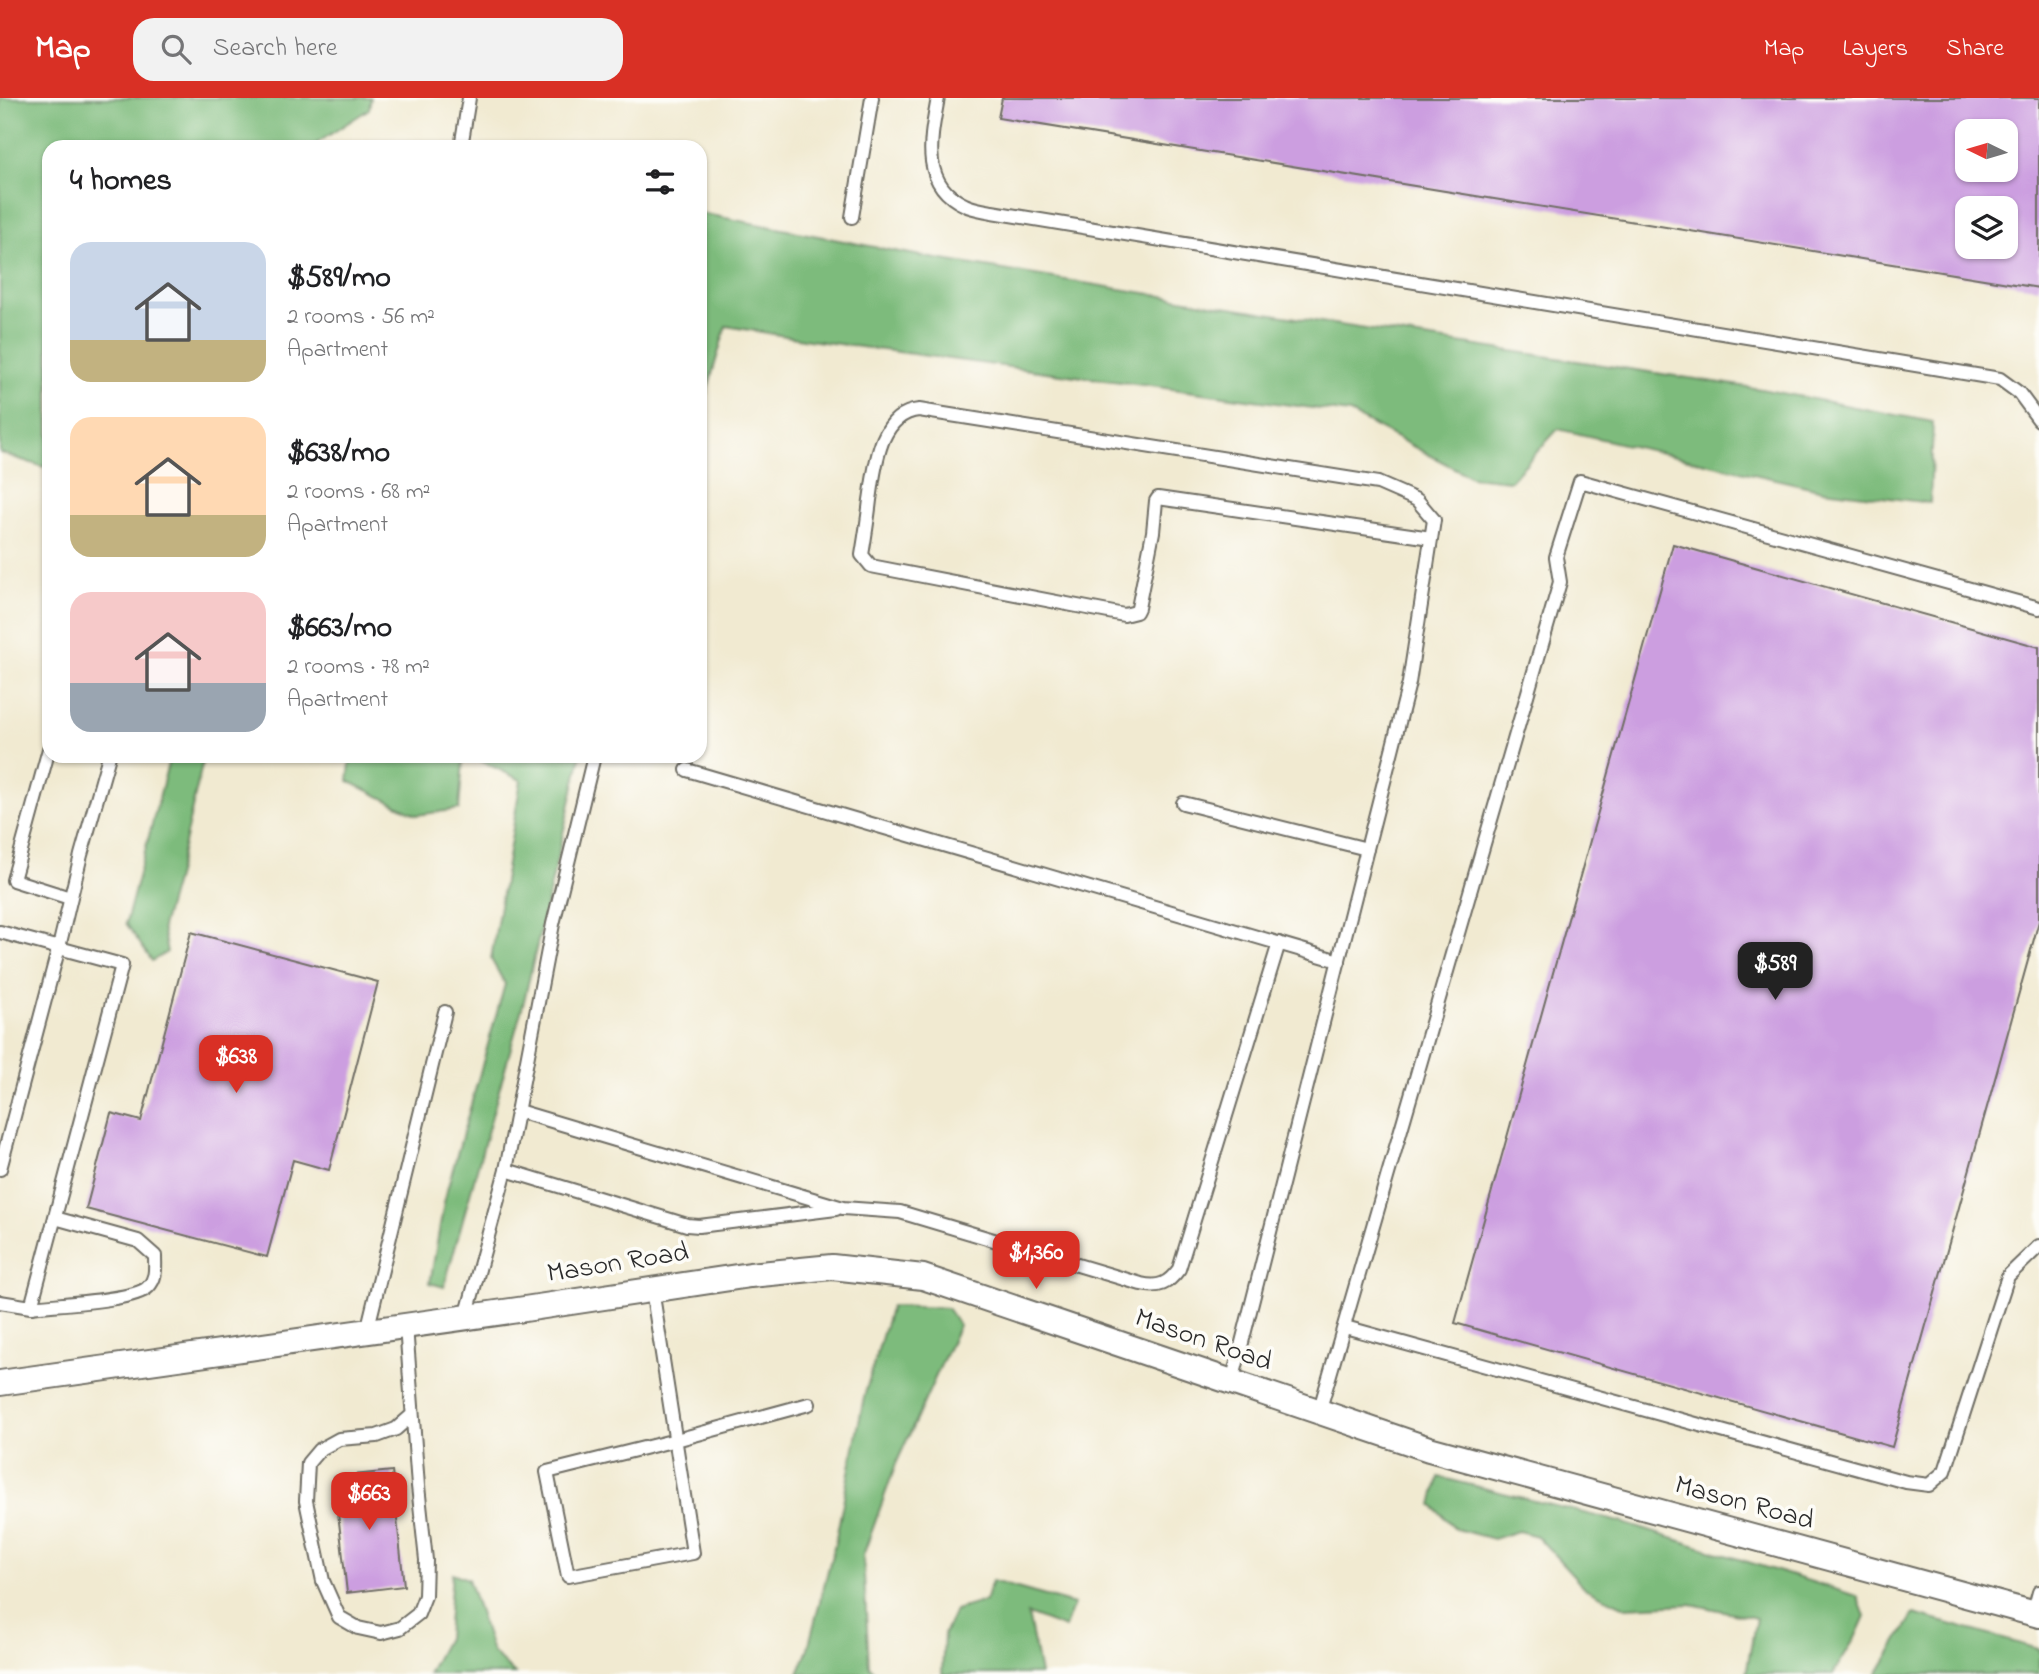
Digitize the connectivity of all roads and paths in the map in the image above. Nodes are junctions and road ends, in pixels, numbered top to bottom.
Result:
1 (469, 98) edge
2 (872, 98) edge
3 (938, 98) edge
4 (462, 140) edge
5 (852, 217) dead end
6 (2039, 420) edge
7 (1431, 538) junction
8 (2039, 608) edge
9 (45, 763) edge
10 (107, 763) edge
11 (592, 763) edge
12 (687, 770) dead end
13 (1183, 803) dead end
14 (1367, 849) junction
15 (70, 898) junction
16 (0, 932) edge
17 (1279, 943) junction
18 (59, 947) junction
19 (1339, 961) junction
20 (445, 1012) dead end
21 (518, 1111) junction
22 (0, 1168) edge
23 (506, 1170) junction
24 (843, 1208) junction
25 (55, 1218) junction
26 (2039, 1246) edge
27 (652, 1289) junction
28 (0, 1302) edge
29 (31, 1307) junction
30 (466, 1317) junction
31 (406, 1325) junction
32 (1345, 1326) junction
33 (368, 1331) junction
34 (1232, 1382) junction
35 (0, 1383) edge
36 (809, 1404) dead end
37 (1319, 1412) junction
38 (412, 1415) junction
39 (676, 1440) junction
40 (2037, 1607) edge

1 - 4 lane
2 - 5 lane
3 - 6 lane
7 - 7 lane
7 - 14 lane
8 - 32 lane
9 - 15 lane
10 - 15 lane
11 - 21 lane
12 - 17 lane
13 - 14 lane
14 - 19 lane
15 - 18 lane
16 - 18 lane
17 - 19 lane
17 - 24 lane
18 - 22 lane
18 - 25 lane
19 - 34 lane
20 - 33 lane
21 - 23 lane
21 - 24 lane
23 - 24 lane
23 - 30 lane
25 - 29 lane
25 - 29 lane
26 - 32 lane
27 - 30 street, Mason Road
27 - 34 street, Mason Road
27 - 39 lane
28 - 29 lane
30 - 31 street, Mason Road
31 - 33 street, Mason Road
31 - 38 lane
32 - 37 lane
33 - 35 street, Mason Road
34 - 37 street, Mason Road
36 - 39 lane
37 - 40 street, Mason Road
38 - 38 lane
39 - 39 lane

